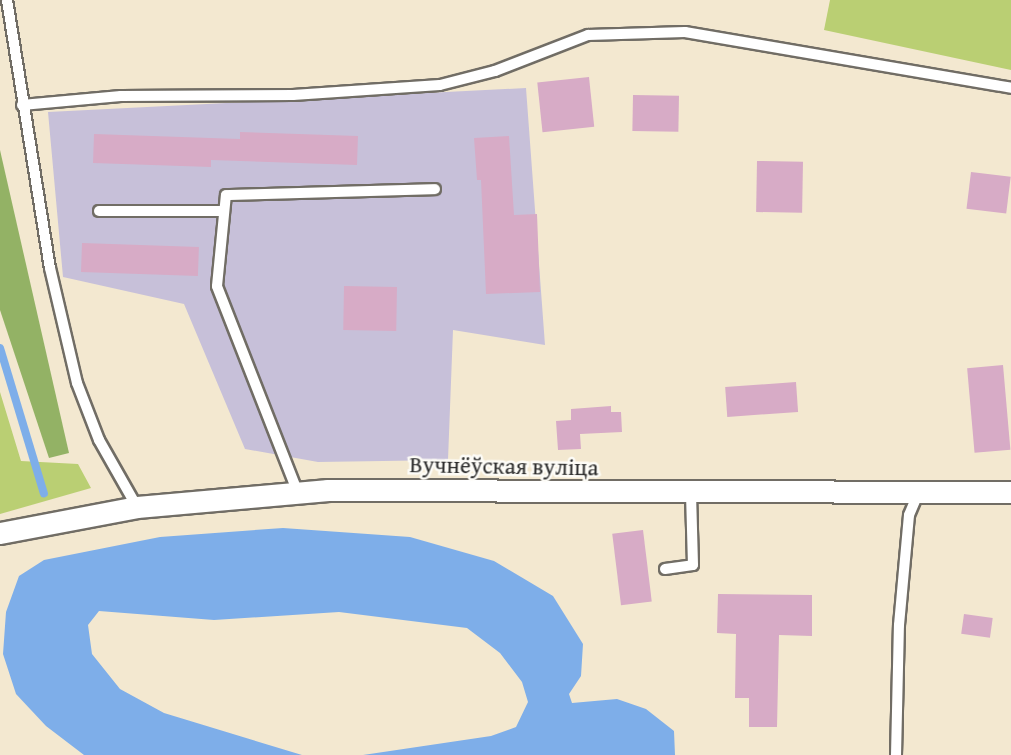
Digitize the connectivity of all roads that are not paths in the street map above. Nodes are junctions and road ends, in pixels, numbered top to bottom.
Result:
1 (7, 0) edge
2 (1011, 88) edge
3 (22, 105) junction
4 (435, 188) dead end
5 (99, 211) dead end
6 (224, 211) junction
7 (298, 492) junction
8 (919, 492) junction
9 (1011, 492) edge
10 (691, 494) junction
11 (137, 507) junction
12 (0, 533) edge
13 (665, 569) dead end
14 (896, 755) edge

1 - 3 lane
2 - 3 lane
3 - 11 lane
4 - 6 lane
5 - 6 lane
6 - 7 lane
7 - 10 street, Вучнёўская вуліца
7 - 11 street, Вучнёўская вуліца
8 - 9 street, Вучнёўская вуліца
8 - 10 street, Вучнёўская вуліца
8 - 14 lane
10 - 13 lane
11 - 12 street, Вучнёўская вуліца

